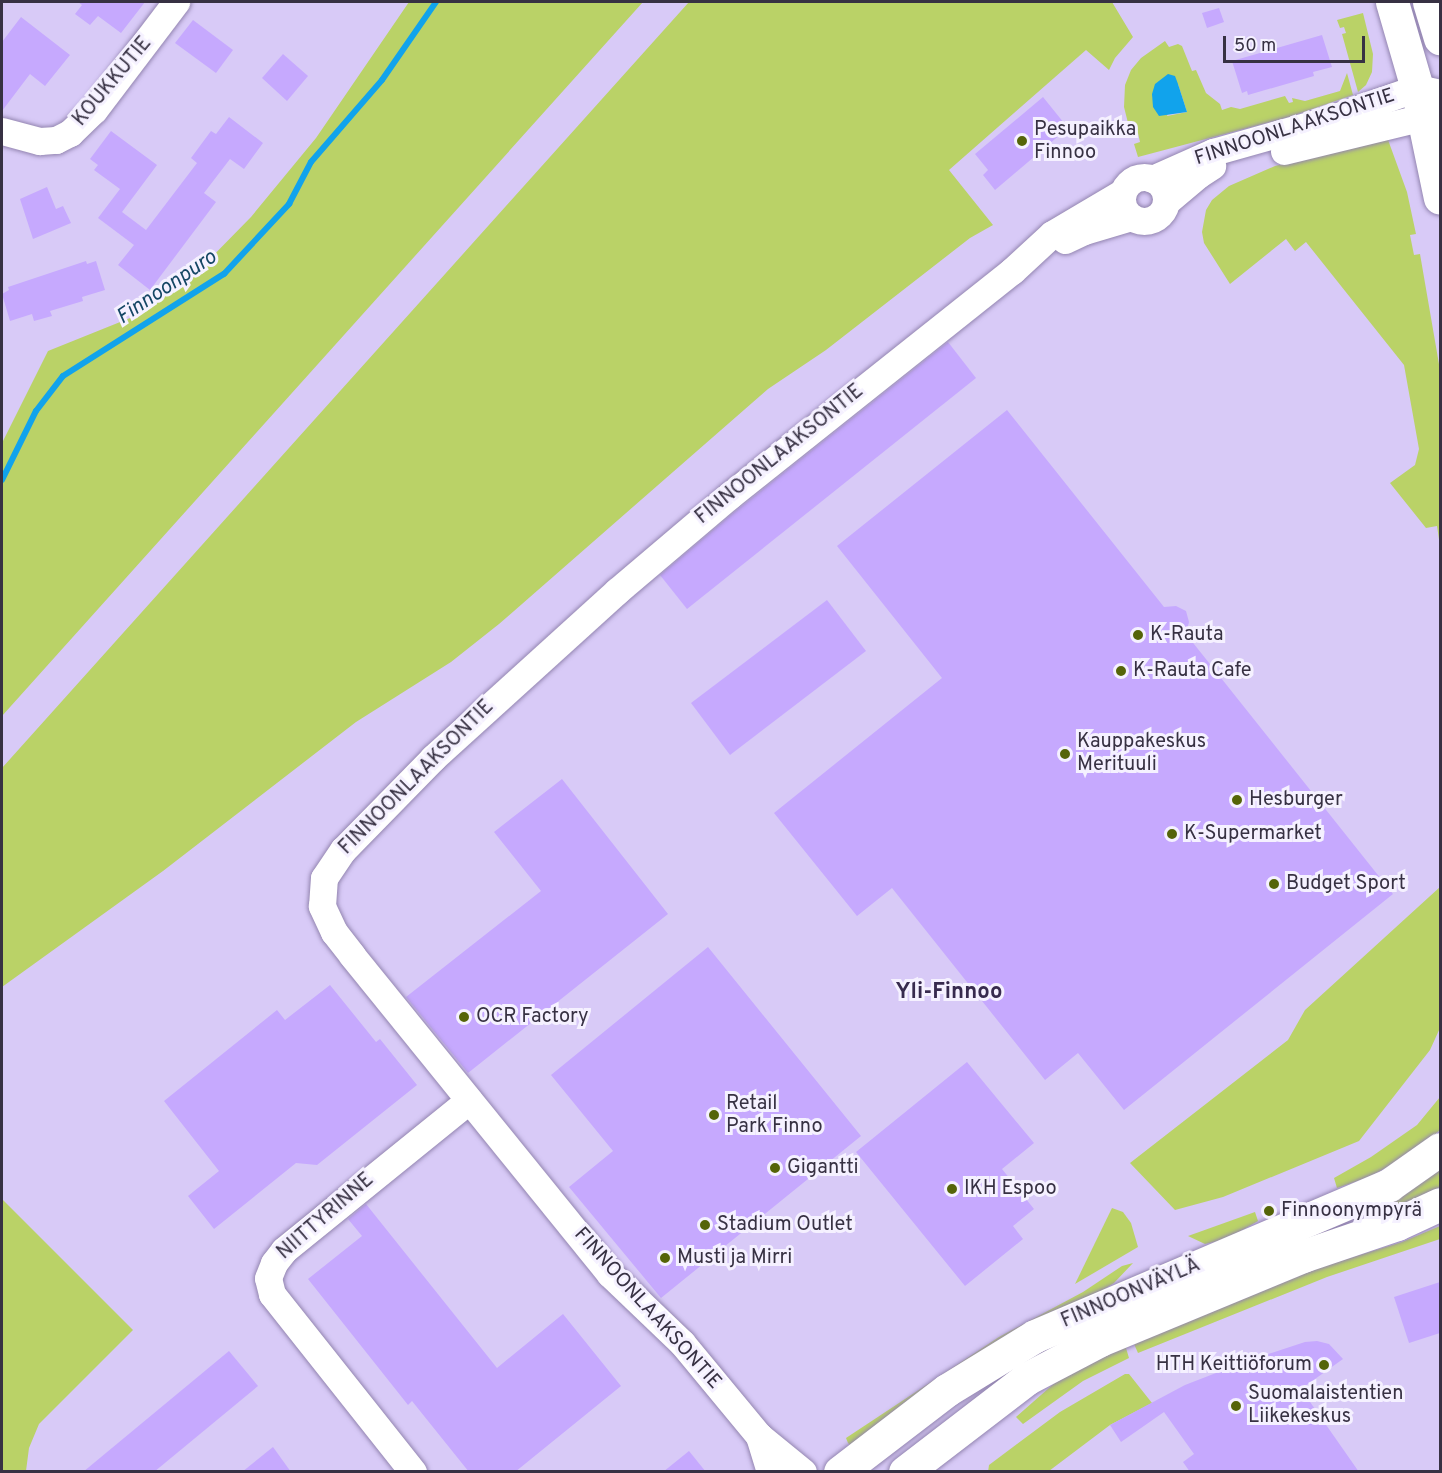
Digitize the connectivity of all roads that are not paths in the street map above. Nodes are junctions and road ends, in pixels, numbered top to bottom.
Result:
1 (176, 2) edge
2 (1392, 2) edge
3 (1429, 2) edge
4 (1440, 38) edge
5 (1430, 101) edge
6 (2, 131) edge
7 (1152, 179) junction
8 (1440, 198) edge
9 (1166, 202) junction
10 (1127, 204) junction
11 (469, 1100) junction
12 (1440, 1149) edge
13 (1439, 1206) edge
14 (759, 1436) junction
15 (413, 1472) edge
16 (770, 1472) edge
17 (803, 1472) edge
18 (840, 1472) edge
19 (905, 1472) edge

1 - 6 street, KOUKKUTIE
2 - 5 main road
3 - 4 main road
5 - 7 street, FINNOONLAAKSONTIE
5 - 8 main road
5 - 9 street, FINNOONLAAKSONTIE
7 - 9 street
7 - 10 street
9 - 10 street
10 - 11 street, FINNOONLAAKSONTIE
11 - 14 street, FINNOONLAAKSONTIE
11 - 15 street, NIITTYRINNE
12 - 18 main road, FINNOONVÄYLÄ
13 - 19 main road, FINNOONVÄYLÄ
14 - 16 street, FINNOONLAAKSONTIE
14 - 17 street, FINNOONLAAKSONTIE

